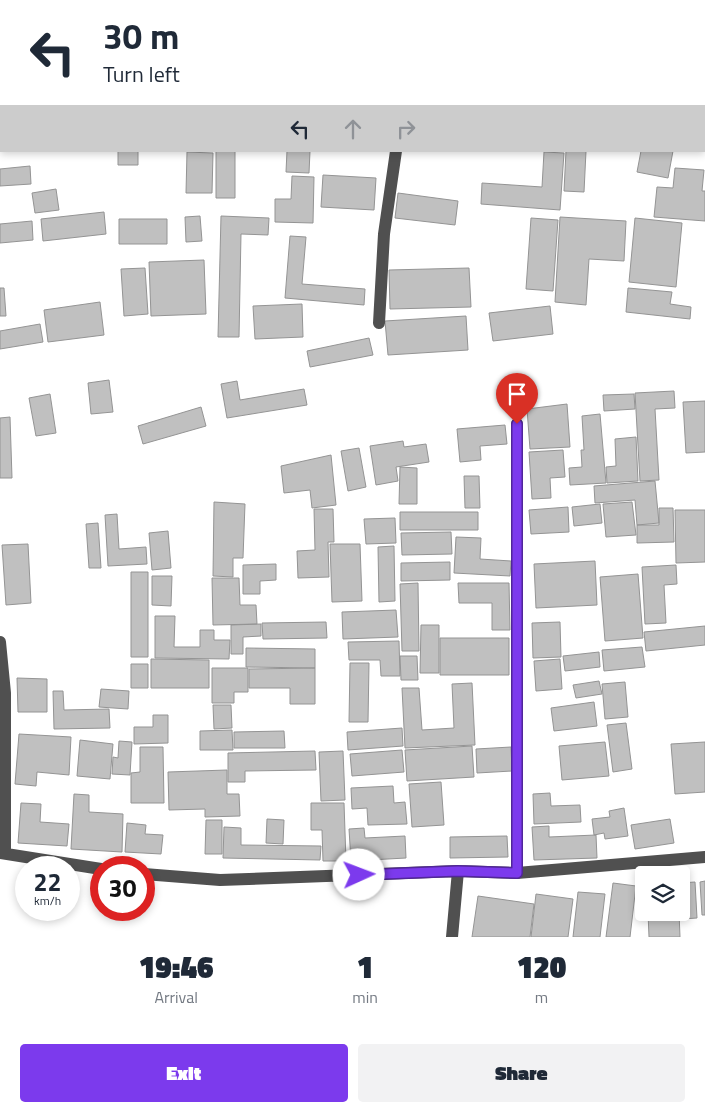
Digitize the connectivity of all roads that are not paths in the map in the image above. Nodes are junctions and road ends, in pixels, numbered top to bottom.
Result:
1 (396, 152) edge
2 (380, 323) dead end
3 (517, 424) dead end
4 (0, 642) edge
5 (2, 853) edge
6 (705, 856) edge
7 (90, 867) edge
8 (458, 871) junction
9 (517, 873) junction
10 (155, 875) edge
11 (452, 937) edge

1 - 2 street
3 - 9 street
4 - 5 street
5 - 7 street
6 - 9 street
8 - 9 street
8 - 10 street
8 - 11 street

